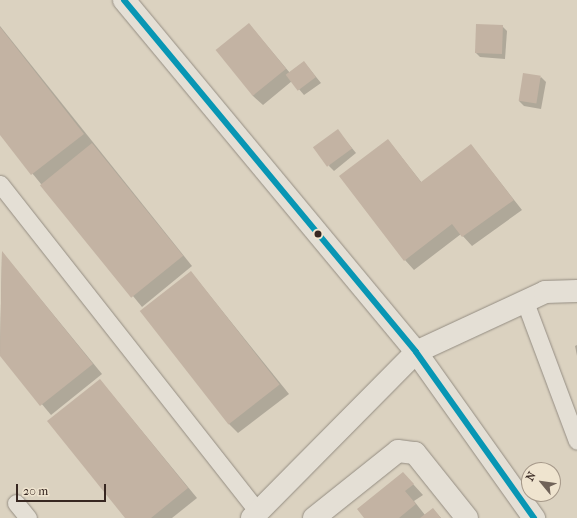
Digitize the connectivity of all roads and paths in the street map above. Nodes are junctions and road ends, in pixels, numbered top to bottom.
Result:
1 (124, 0) edge
2 (0, 184) edge
3 (577, 291) edge
4 (525, 302) junction
5 (416, 352) junction
6 (577, 441) edge
7 (16, 503) dead end
8 (258, 516) edge
9 (28, 518) edge
10 (314, 518) edge
11 (467, 518) edge
12 (534, 518) edge

1 - 5 street
2 - 8 lane
3 - 4 street
4 - 5 street
4 - 6 lane
5 - 8 street
5 - 12 street
7 - 9 lane
10 - 11 street

